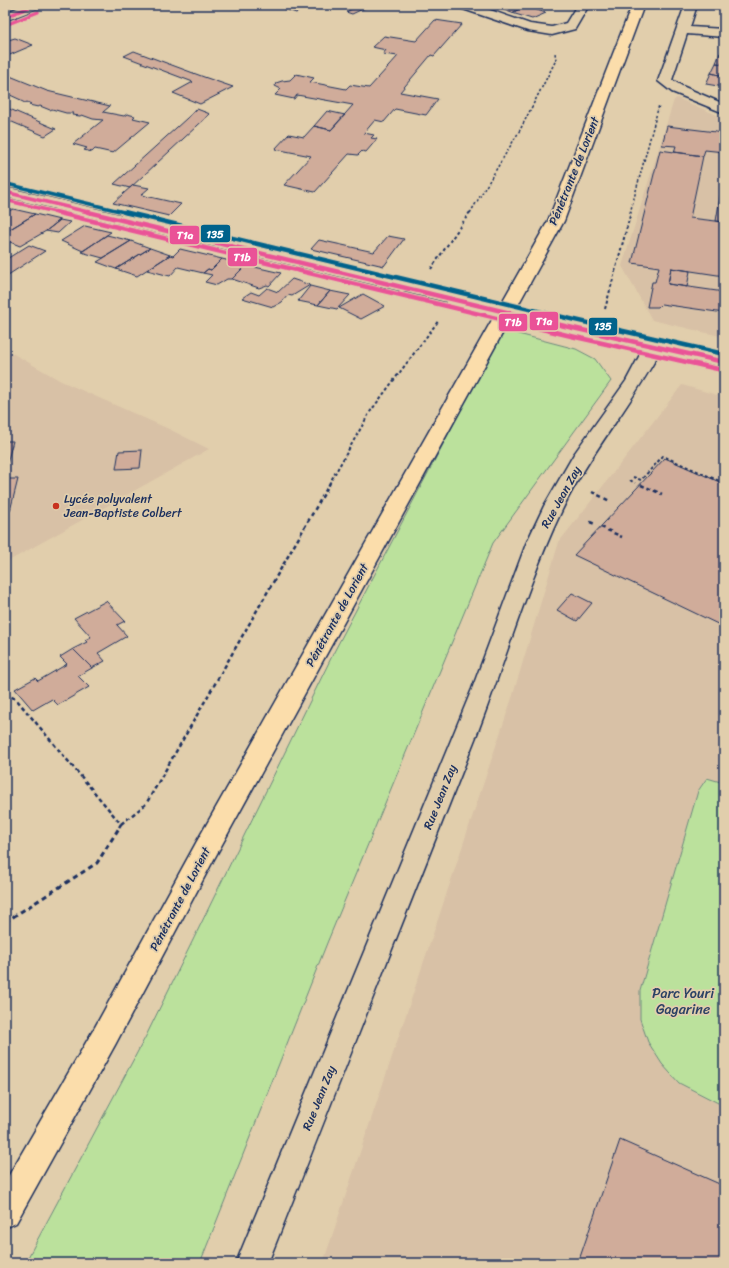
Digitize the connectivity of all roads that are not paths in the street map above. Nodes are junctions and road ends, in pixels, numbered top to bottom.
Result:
1 (35, 5) edge
2 (464, 5) edge
3 (583, 5) edge
4 (638, 5) edge
5 (691, 5) edge
6 (5, 17) edge
7 (683, 30) junction
8 (724, 33) edge
9 (724, 109) edge
10 (5, 192) edge
11 (654, 345) junction
12 (724, 362) edge
13 (5, 1212) edge
14 (252, 1263) edge

1 - 6 street
2 - 3 street
4 - 13 main road, Pénétrante de Lorient
5 - 7 street
7 - 8 street
7 - 9 street
10 - 11 street, bridge
11 - 12 street
11 - 14 street, Rue Jean Zay

